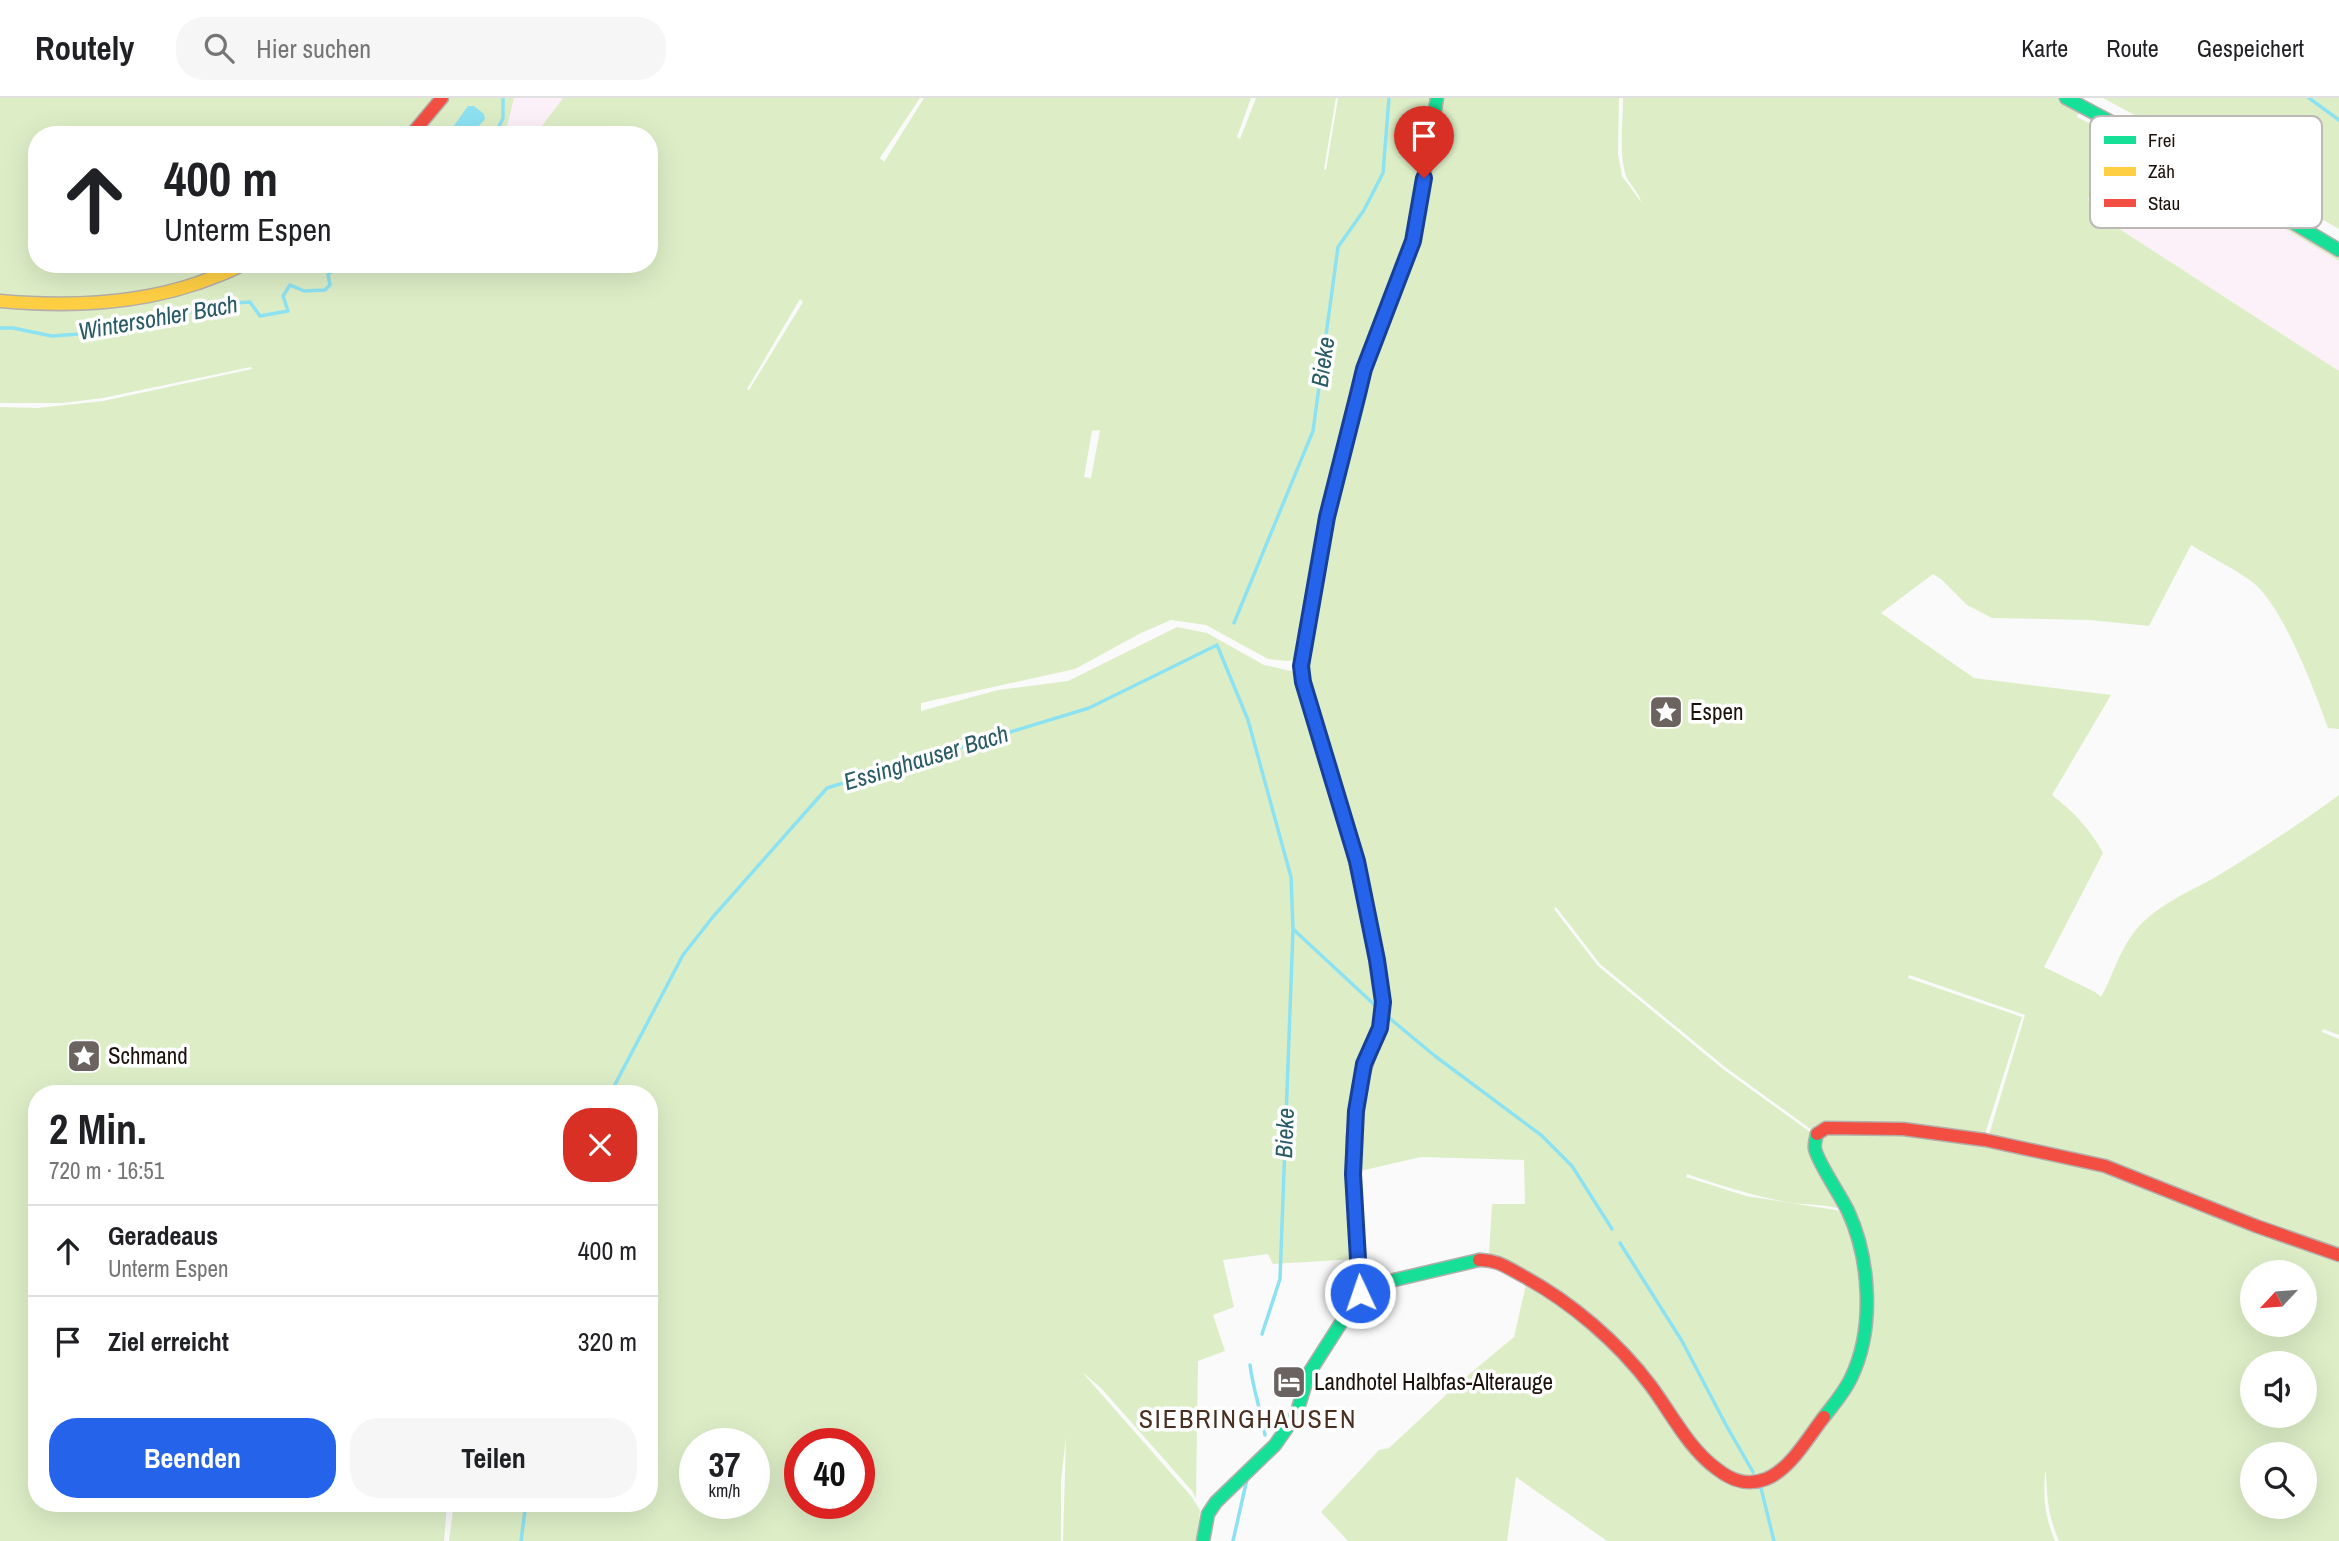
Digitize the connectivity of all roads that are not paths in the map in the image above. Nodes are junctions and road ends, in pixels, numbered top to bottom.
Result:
1 (442, 98) edge
2 (1437, 98) edge
3 (2066, 98) edge
4 (2100, 116) edge
5 (419, 126) edge
6 (2302, 228) edge
7 (2339, 250) edge
8 (220, 273) edge
9 (0, 301) edge
10 (2339, 1255) edge
11 (1360, 1293) junction
12 (1203, 1541) edge

1 - 5 street
2 - 11 street
3 - 4 street
6 - 7 street
8 - 9 street
10 - 11 street
11 - 12 street

